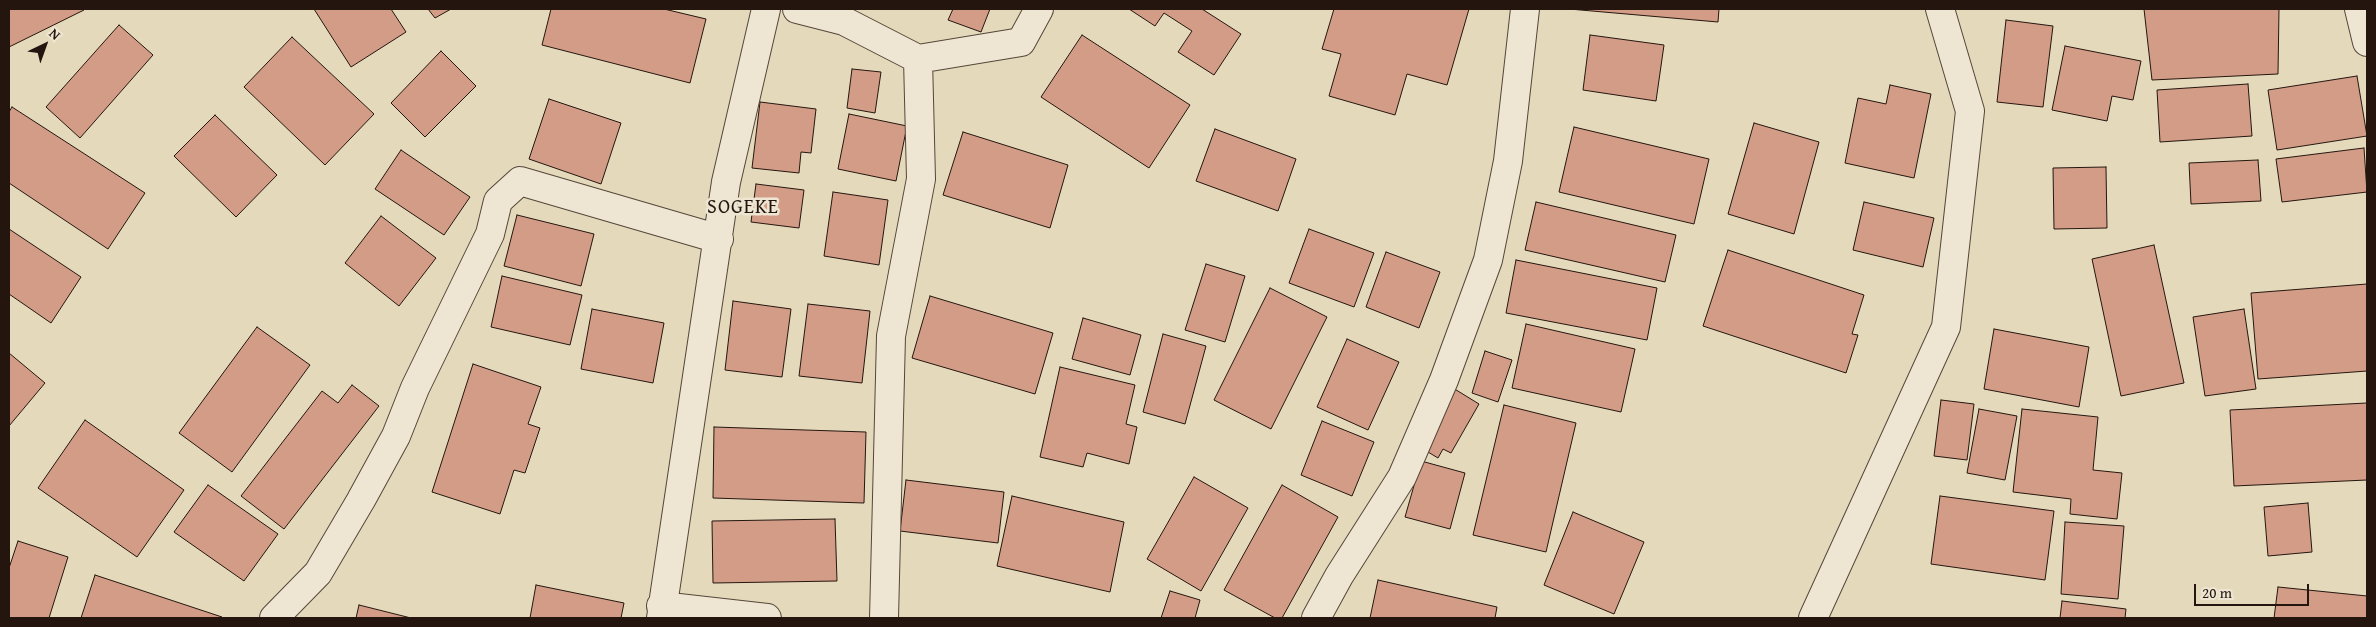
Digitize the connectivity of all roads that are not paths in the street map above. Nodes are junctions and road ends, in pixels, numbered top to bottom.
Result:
1 (766, 9) edge
2 (797, 9) edge
3 (1039, 9) edge
4 (1525, 9) edge
5 (1940, 9) edge
6 (2359, 9) edge
7 (2367, 42) edge
8 (918, 59) junction
9 (719, 239) junction
10 (661, 612) edge
11 (274, 618) edge
12 (767, 618) edge
13 (884, 618) edge
14 (1316, 618) edge
15 (1813, 618) edge

1 - 9 street
2 - 8 street
3 - 8 street
4 - 14 street
5 - 15 street
6 - 7 street
8 - 13 street
9 - 10 street
9 - 11 street
10 - 12 street

